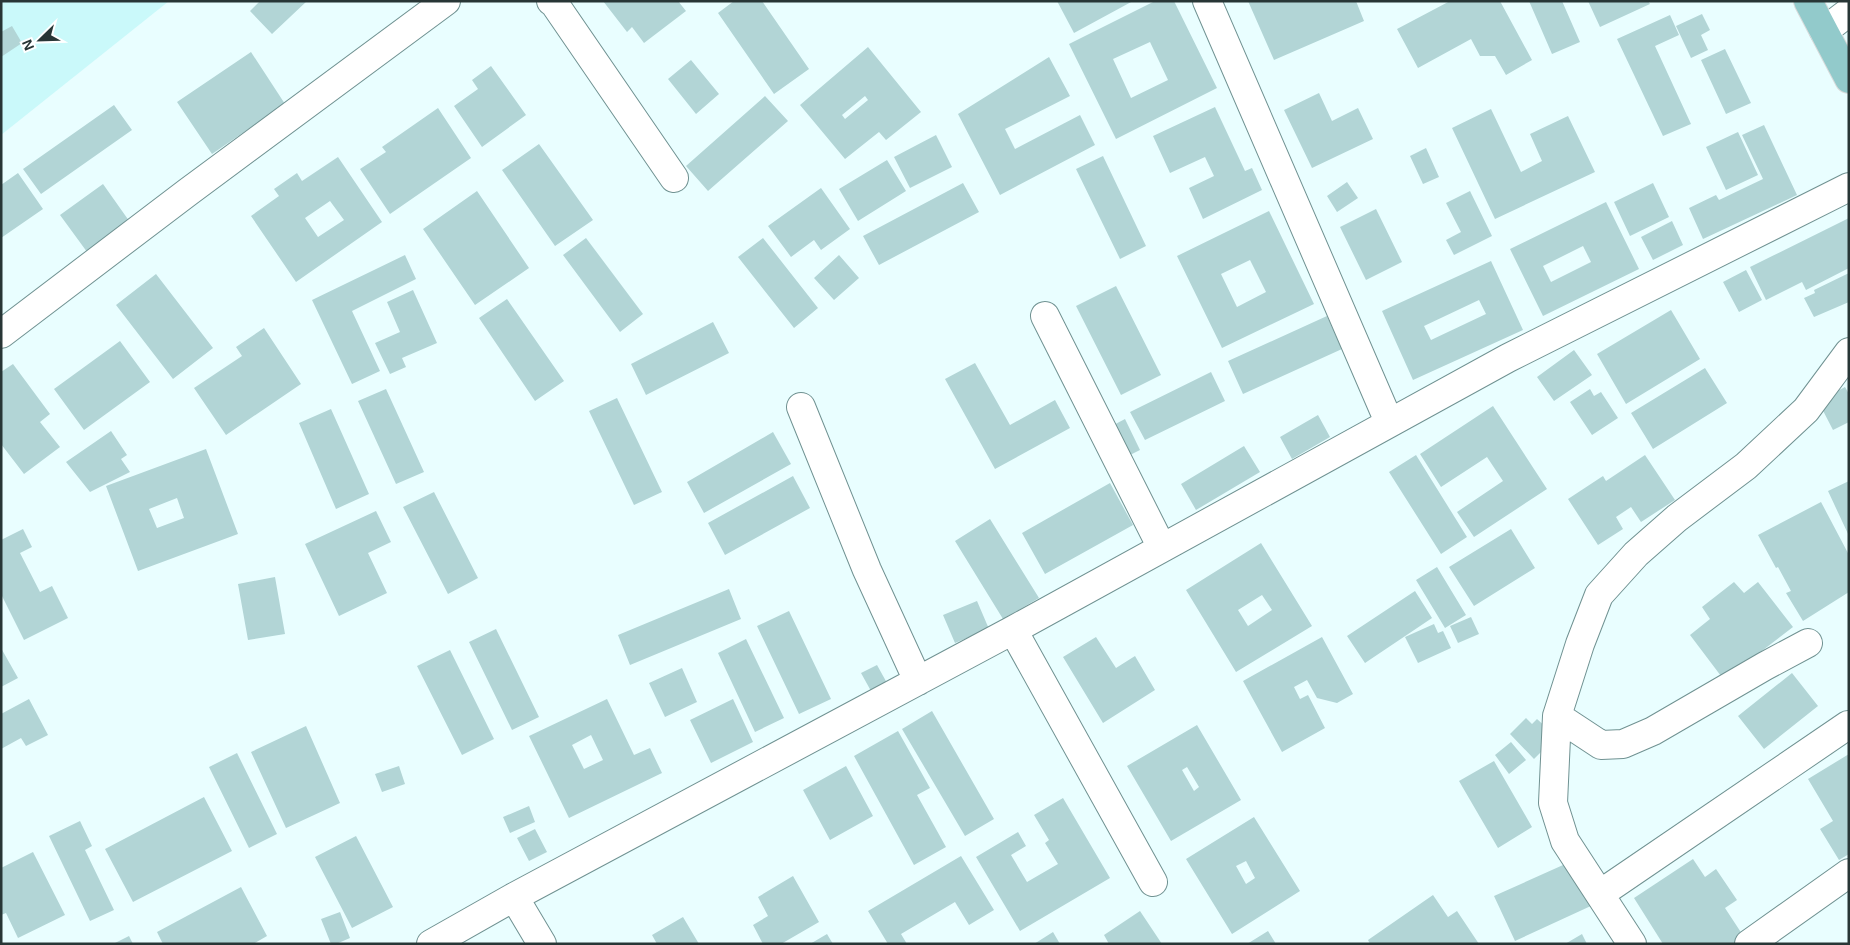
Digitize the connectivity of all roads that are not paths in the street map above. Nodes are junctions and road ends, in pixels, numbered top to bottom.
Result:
1 (446, 1) edge
2 (550, 1) edge
3 (1207, 1) edge
4 (1808, 1) edge
5 (1849, 12) edge
6 (1824, 31) junction
7 (1849, 79) edge
8 (674, 178) dead end
9 (1849, 188) edge
10 (1045, 316) dead end
11 (1, 334) edge
12 (1849, 352) edge
13 (801, 407) dead end
14 (1389, 422) junction
15 (1162, 548) junction
16 (1013, 630) junction
17 (1808, 643) dead end
18 (918, 681) junction
19 (1557, 716) junction
20 (1848, 725) edge
21 (1849, 873) edge
22 (1153, 882) dead end
23 (1600, 894) junction
24 (514, 897) junction
25 (431, 944) edge
26 (542, 944) edge
27 (1632, 944) edge
28 (1749, 944) edge

1 - 11 street
2 - 8 street
3 - 14 street
4 - 6 main road
5 - 6 street
6 - 7 main road
9 - 14 street
10 - 15 street
12 - 19 street
13 - 18 street
14 - 15 street
15 - 16 street
16 - 18 street
16 - 22 street
17 - 19 street
18 - 24 street
19 - 23 street
20 - 23 street
21 - 28 street
23 - 27 street
24 - 25 street
24 - 26 street

